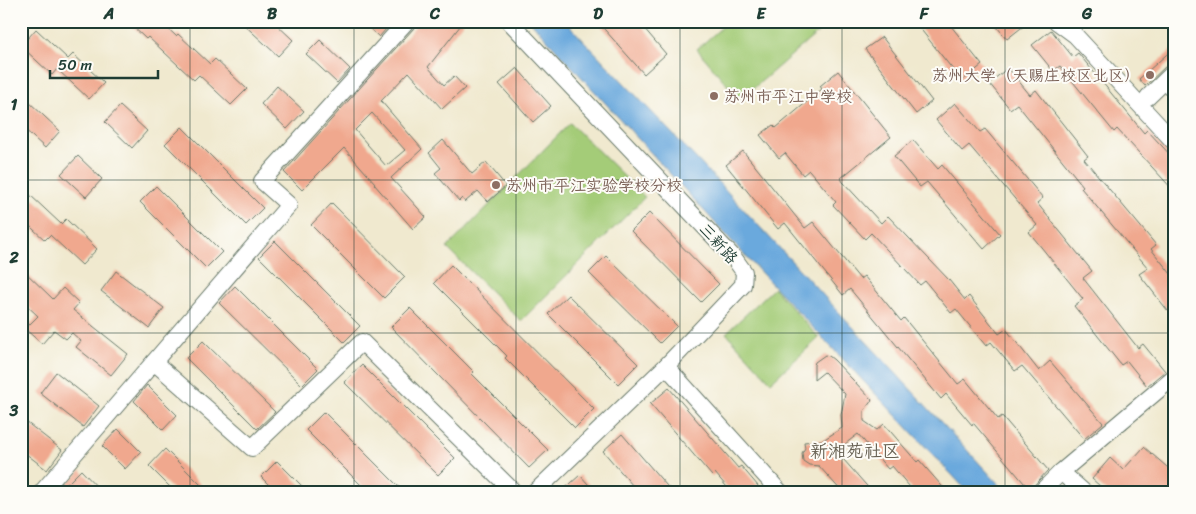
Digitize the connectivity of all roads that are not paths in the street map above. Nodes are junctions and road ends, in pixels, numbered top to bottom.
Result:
1 (406, 21) edge
2 (508, 21) edge
3 (1056, 21) edge
4 (1175, 71) edge
5 (1148, 97) dead end
6 (1175, 143) edge
7 (154, 362) junction
8 (666, 366) junction
9 (1175, 376) edge
10 (1061, 472) junction
11 (41, 493) edge
12 (515, 493) edge
13 (534, 493) edge
14 (781, 493) edge
15 (1040, 493) edge
16 (1085, 493) edge

1 - 7 street
2 - 8 street, 三新路
3 - 6 street
4 - 5 street
7 - 11 street
7 - 12 street
8 - 13 street, 三新路
8 - 14 street
9 - 10 street
10 - 15 street
10 - 16 street

